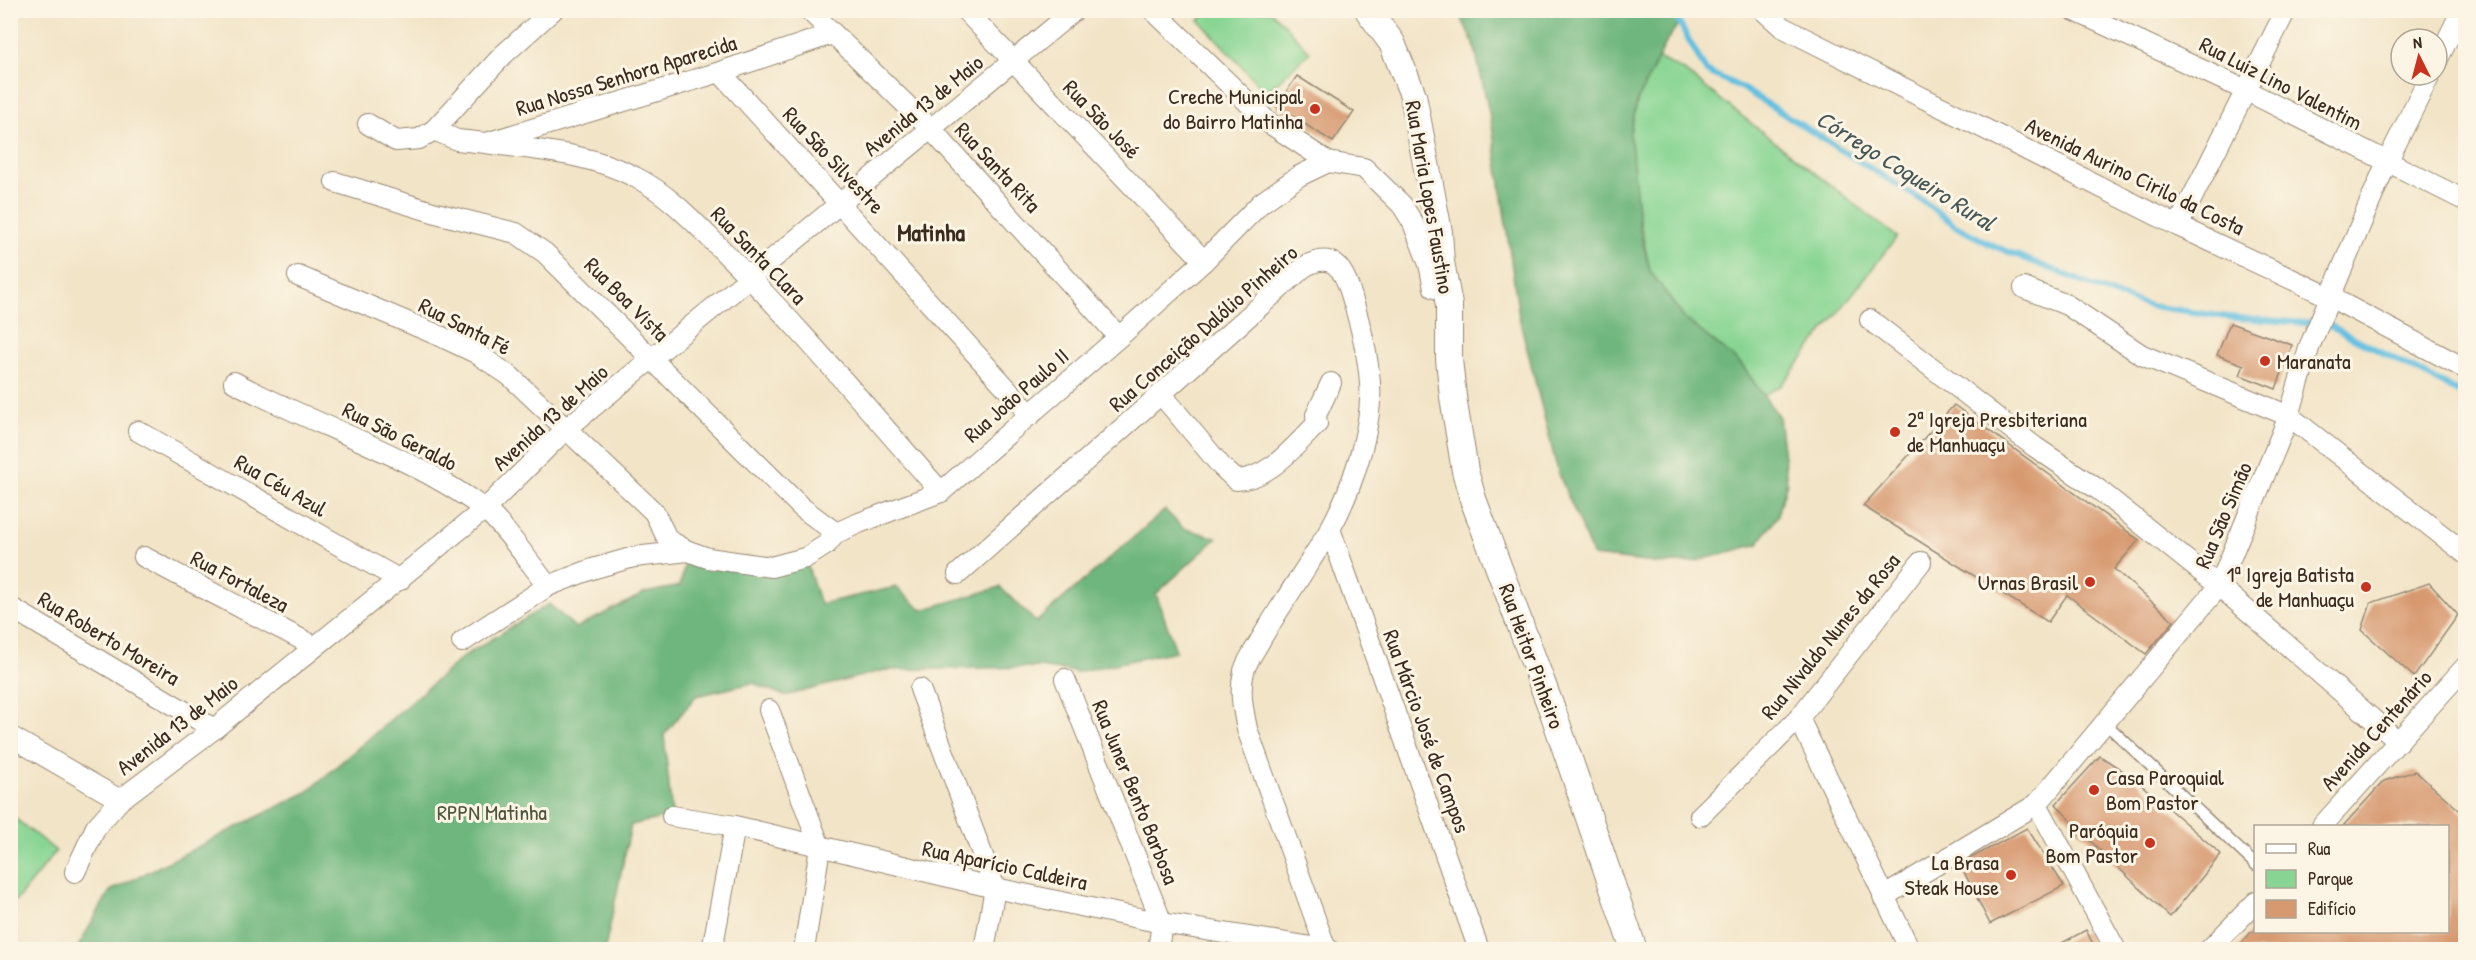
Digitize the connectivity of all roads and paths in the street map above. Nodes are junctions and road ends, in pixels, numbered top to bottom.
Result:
1 (553, 10) edge
2 (809, 10) edge
3 (965, 10) edge
4 (1075, 10) edge
5 (1153, 10) edge
6 (1368, 10) edge
7 (1763, 10) edge
8 (2073, 10) edge
9 (2286, 10) edge
10 (2462, 10) edge
11 (2114, 18) edge
12 (832, 34) junction
13 (2449, 37) edge
14 (1013, 62) junction
15 (720, 72) junction
16 (2424, 87) edge
17 (2245, 90) junction
18 (368, 124) dead end
19 (930, 128) junction
20 (434, 130) junction
21 (486, 143) junction
22 (1328, 162) junction
23 (2386, 164) junction
24 (335, 182) dead end
25 (2466, 201) edge
26 (842, 204) junction
27 (2178, 226) junction
28 (1204, 261) junction
29 (298, 276) dead end
30 (750, 277) junction
31 (2024, 288) dead end
32 (2328, 306) junction
33 (1870, 320) dead end
34 (1119, 337) junction
35 (653, 358) junction
36 (1449, 359) junction
37 (2466, 369) edge
38 (234, 382) dead end
39 (1331, 383) dead end
40 (1162, 395) junction
41 (1031, 415) junction
42 (2289, 416) junction
43 (566, 429) junction
44 (138, 431) dead end
45 (941, 492) junction
46 (486, 509) junction
47 (1330, 529) junction
48 (837, 533) junction
49 (688, 551) junction
50 (2466, 554) edge
51 (144, 557) dead end
52 (1921, 562) dead end
53 (958, 574) dead end
54 (400, 580) junction
55 (548, 586) junction
56 (2219, 586) junction
57 (10, 607) edge
58 (462, 642) dead end
59 (314, 646) junction
60 (2466, 666) edge
61 (1065, 680) dead end
62 (920, 689) dead end
63 (769, 710) dead end
64 (1799, 718) junction
65 (2104, 722) junction
66 (214, 729) junction
67 (10, 736) edge
68 (2399, 742) junction
69 (120, 800) junction
70 (2037, 804) junction
71 (672, 816) dead end
72 (1700, 816) dead end
73 (2323, 825) edge
74 (735, 826) junction
75 (820, 847) junction
76 (2254, 863) edge
77 (75, 872) dead end
78 (994, 888) junction
79 (1883, 897) junction
80 (2254, 904) edge
81 (1162, 923) junction
82 (1328, 949) edge
83 (712, 950) edge
84 (804, 950) edge
85 (984, 950) edge
86 (1158, 950) edge
87 (1479, 950) edge
88 (1634, 950) edge
89 (1910, 950) edge
90 (2116, 950) edge
91 (2209, 950) edge

1 - 20 street
2 - 12 street, Rua Santa Rita
3 - 14 street, Rua São José
4 - 14 street, Avenida 13 de Maio
5 - 22 street
6 - 36 street, Rua Maria Lopes Faustino
7 - 27 street, Avenida Aurino Cirilo da Costa
8 - 11 street, Rua Luiz Lino Valentim
9 - 17 street
10 - 13 street
11 - 17 street, Rua Luiz Lino Valentim
12 - 15 street, Rua Nossa Senhora Aparecida
12 - 19 street, Rua Santa Rita
14 - 19 street, Avenida 13 de Maio
14 - 28 street, Rua São José
15 - 21 street, Rua Nossa Senhora Aparecida
15 - 26 street, Rua São Silvestre
16 - 23 street, Rua São Simão
17 - 23 street, Rua Luiz Lino Valentim
17 - 27 street
18 - 20 street
19 - 26 street, Avenida 13 de Maio
19 - 34 street, Rua Santa Rita
20 - 21 street, Rua Nossa Senhora Aparecida
21 - 30 street, Rua Santa Clara
22 - 28 street, Rua João Paulo II
22 - 36 street
23 - 25 street, Rua Luiz Lino Valentim
23 - 32 street, Rua São Simão
24 - 35 street, Rua Boa Vista
26 - 30 street, Avenida 13 de Maio
26 - 41 street, Rua São Silvestre
27 - 32 street, Avenida Aurino Cirilo da Costa
28 - 34 street, Rua João Paulo II
29 - 43 street, Rua Santa Fé
30 - 35 street, Avenida 13 de Maio
30 - 45 street, Rua Santa Clara
31 - 42 street
32 - 37 street, Avenida Aurino Cirilo da Costa
32 - 42 street, Rua São Simão
33 - 56 street
34 - 41 street, Rua João Paulo II
35 - 43 street, Avenida 13 de Maio
35 - 48 street, Rua Boa Vista
36 - 88 street, Rua Heitor Pinheiro
38 - 46 street, Rua São Geraldo
39 - 40 street
40 - 47 street, Rua Conceição Dalólio Pinheiro
40 - 53 street, Rua Conceição Dalólio Pinheiro
41 - 45 street, Rua João Paulo II
42 - 50 street
42 - 56 street, Rua São Simão
43 - 46 street, Avenida 13 de Maio
43 - 49 street, Rua Santa Fé
44 - 54 street, Rua Céu Azul
45 - 48 street, Rua João Paulo II
46 - 54 street, Avenida 13 de Maio
46 - 55 street, Rua São Geraldo
47 - 82 street, Rua Conceição Dalólio Pinheiro
47 - 87 street, Rua Márcio José de Campos
48 - 49 street, Rua João Paulo II
49 - 55 street, Rua João Paulo II
51 - 59 street, Rua Fortaleza
52 - 64 street, Rua Nivaldo Nunes da Rosa
54 - 59 street, Avenida 13 de Maio
55 - 58 street, Rua João Paulo II
56 - 65 street, Rua São Simão
56 - 68 street
57 - 66 street, Rua Roberto Moreira
59 - 66 street, Avenida 13 de Maio
60 - 68 street, Avenida Centenário
61 - 81 street, Rua Juner Bento Barbosa
62 - 78 street
63 - 75 street
64 - 72 street, Rua Nivaldo Nunes da Rosa
64 - 79 street
65 - 70 street, Rua São Simão
65 - 76 lane
66 - 69 street, Avenida 13 de Maio
67 - 69 street
68 - 73 street, Avenida Centenário
69 - 77 street, Avenida 13 de Maio
70 - 79 street, Rua São Simão
70 - 90 street
71 - 74 street, Rua Aparício Caldeira
74 - 75 street, Rua Aparício Caldeira
74 - 83 street
75 - 78 street, Rua Aparício Caldeira
75 - 84 street
78 - 81 street, Rua Aparício Caldeira
78 - 85 street
79 - 89 street
80 - 91 street
81 - 82 street, Rua Aparício Caldeira
81 - 86 street

